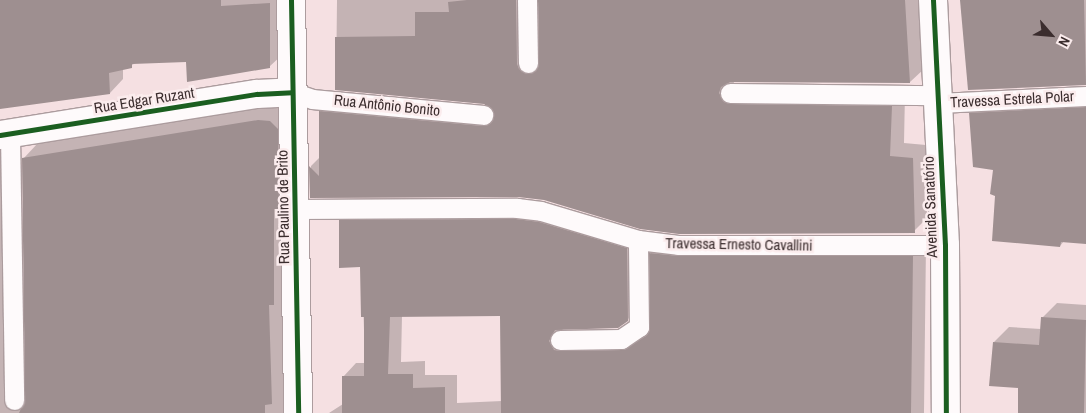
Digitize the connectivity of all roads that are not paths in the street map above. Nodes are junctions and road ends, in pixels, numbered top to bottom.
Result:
1 (291, 0) edge
2 (527, 0) edge
3 (933, 0) edge
4 (528, 63) dead end
5 (292, 92) junction
6 (730, 93) dead end
7 (1086, 96) edge
8 (938, 99) junction
9 (483, 115) dead end
10 (5, 135) edge
11 (296, 209) junction
12 (638, 240) junction
13 (945, 245) junction
14 (560, 340) dead end
15 (14, 400) dead end
16 (298, 413) edge
17 (946, 413) edge

1 - 5 street, Rua Paulino de Brito
2 - 4 lane
3 - 8 street, Avenida Sanatório
5 - 9 lane, Rua Antônio Bonito
5 - 10 street, Rua Edgar Ruzant
5 - 11 street, Rua Paulino de Brito
6 - 8 lane, Travessa Estrela Polar
7 - 8 lane, Travessa Estrela Polar
8 - 13 street, Avenida Sanatório
10 - 15 lane
11 - 12 lane, Travessa Ernesto Cavallini
11 - 16 street, Rua Paulino de Brito
12 - 13 lane, Travessa Ernesto Cavallini
12 - 14 lane
13 - 17 street, Avenida Sanatório

